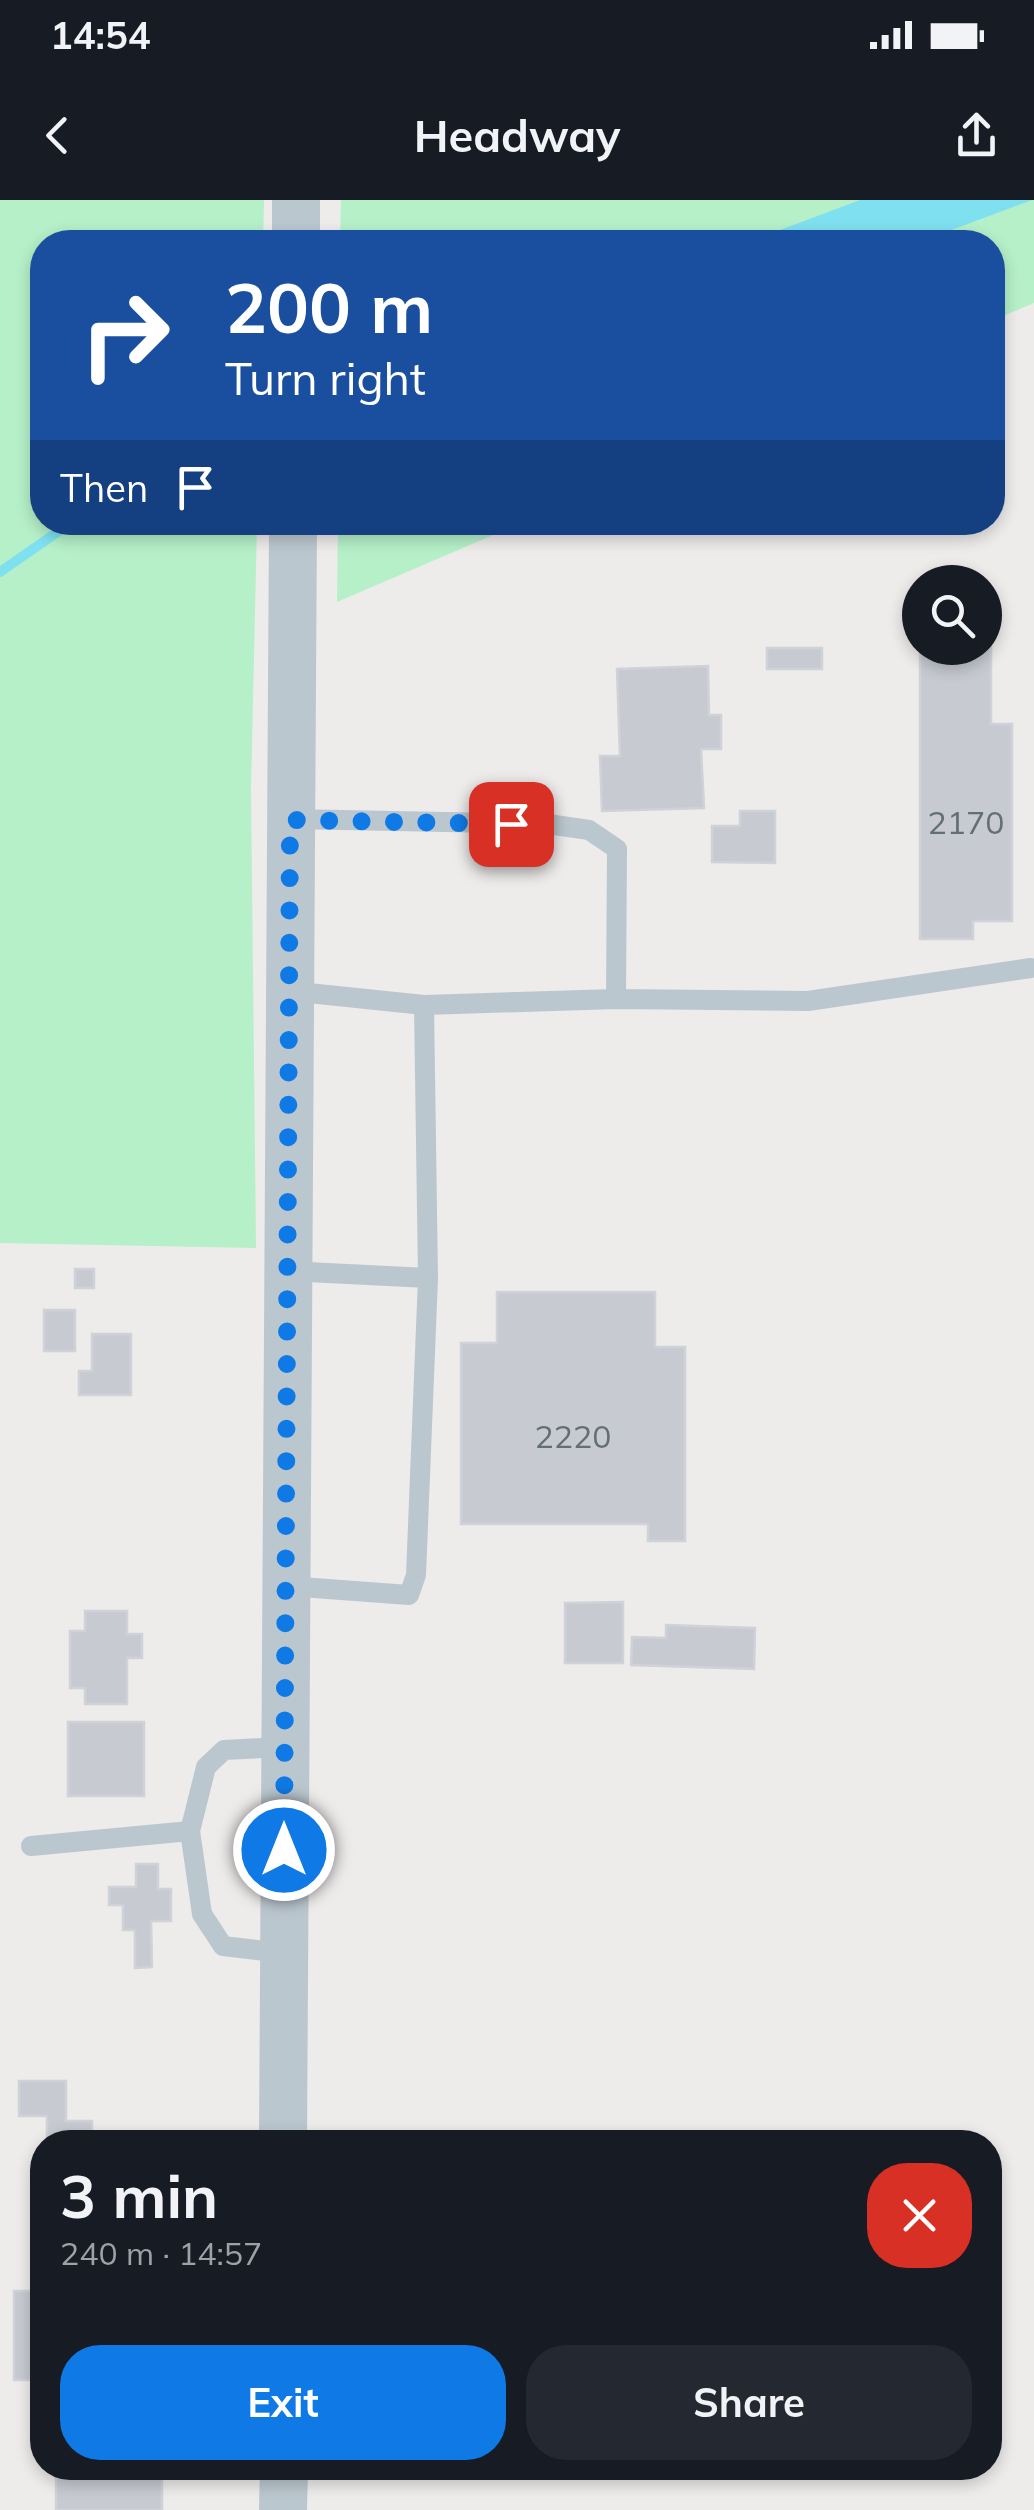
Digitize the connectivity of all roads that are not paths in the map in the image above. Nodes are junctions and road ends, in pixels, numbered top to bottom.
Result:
1 (296, 200) edge
2 (296, 230) edge
3 (293, 535) edge
4 (290, 820) junction
5 (1032, 968) dead end
6 (289, 991) junction
7 (616, 999) junction
8 (424, 1005) junction
9 (288, 1270) junction
10 (428, 1278) junction
11 (285, 1586) junction
12 (284, 1747) junction
13 (190, 1831) junction
14 (31, 1846) dead end
15 (284, 1953) junction
16 (284, 2130) edge
17 (284, 2480) edge
18 (283, 2510) edge

1 - 2 street
3 - 4 street
4 - 6 street
4 - 7 lane
5 - 7 lane
6 - 8 lane
6 - 9 street
7 - 8 lane
8 - 10 lane
9 - 10 lane
9 - 11 street
10 - 11 lane
11 - 12 street
12 - 13 lane
12 - 15 street
13 - 14 lane
13 - 15 lane
15 - 16 street
17 - 18 street

